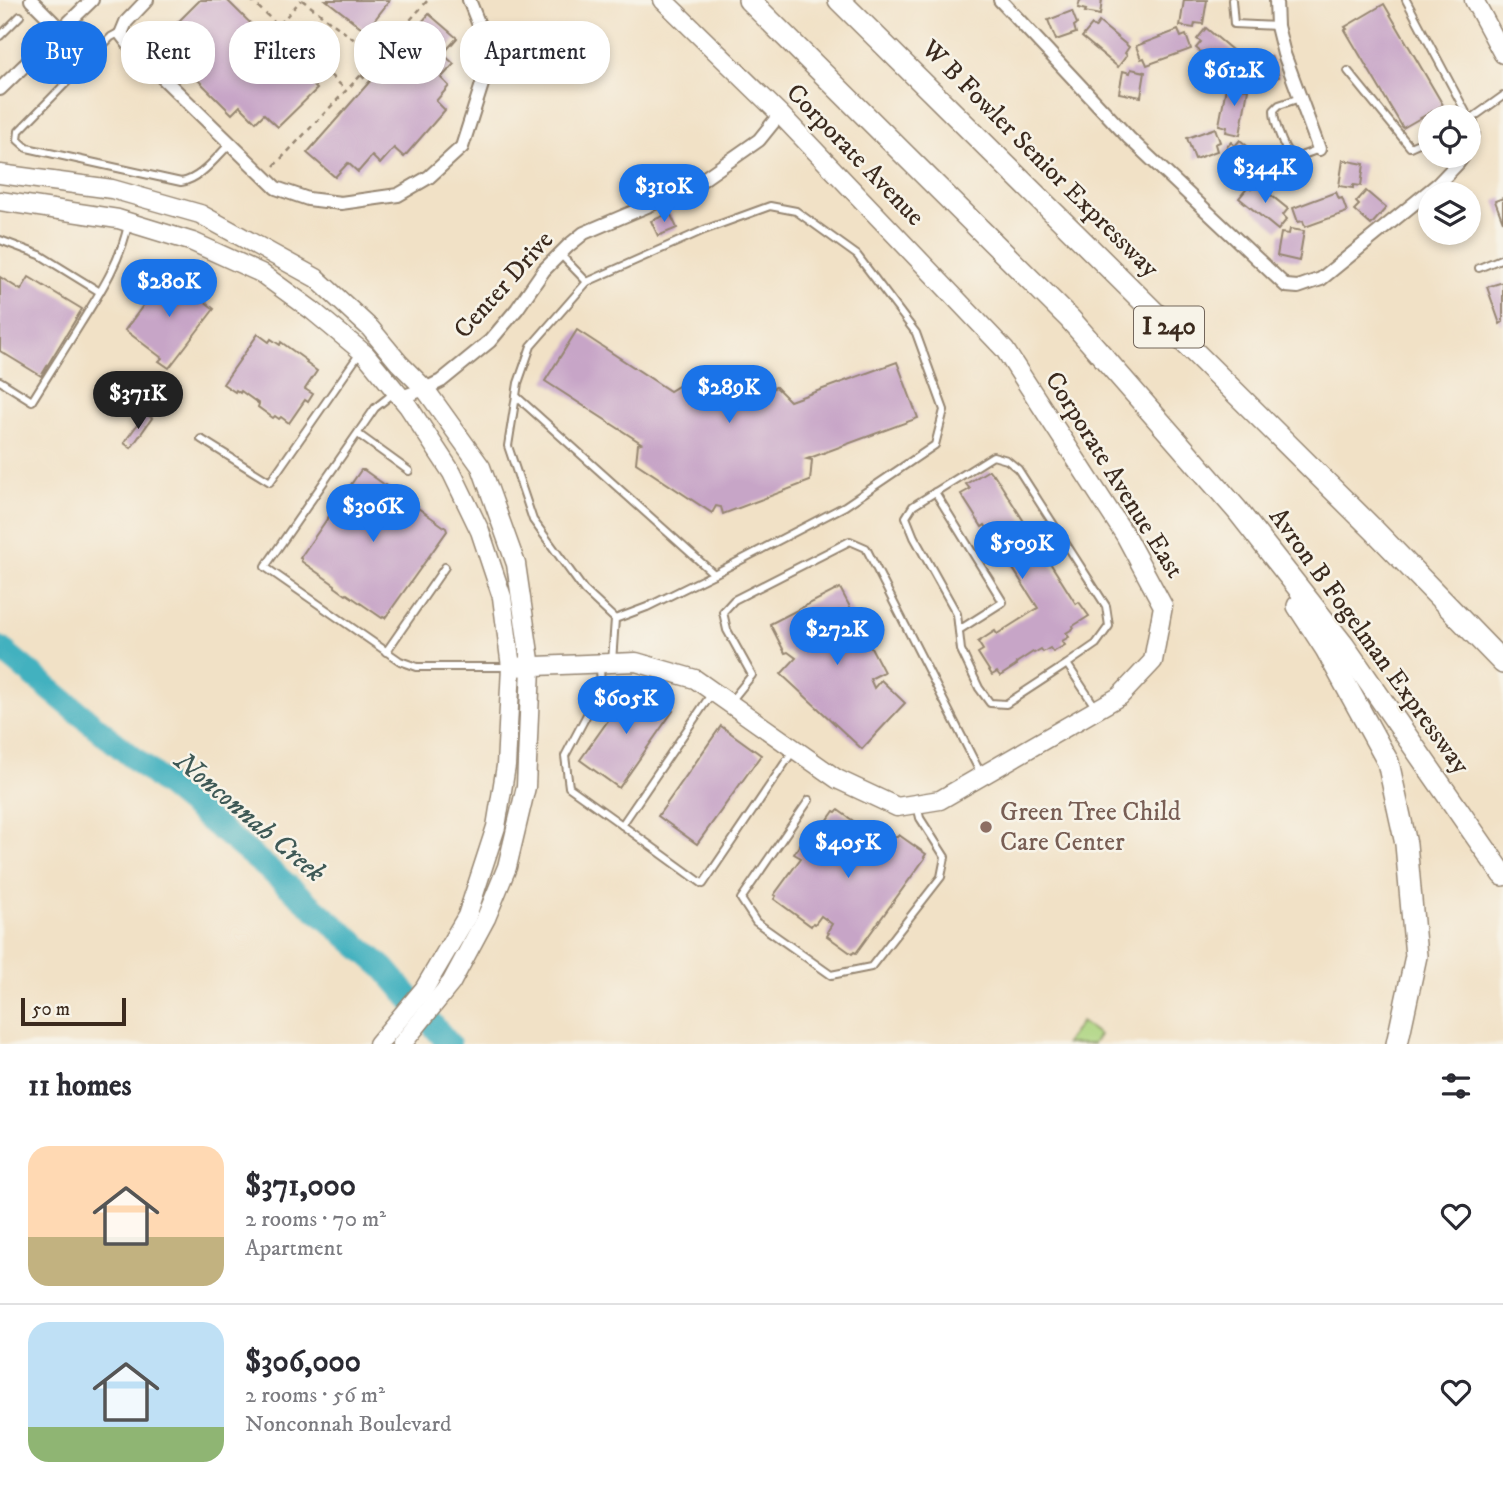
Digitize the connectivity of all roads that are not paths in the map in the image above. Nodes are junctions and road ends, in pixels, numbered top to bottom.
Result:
1 (31, 0) edge
2 (92, 0) edge
3 (147, 0) edge
4 (469, 0) edge
5 (663, 0) edge
6 (749, 0) edge
7 (839, 0) edge
8 (1000, 0) edge
9 (1233, 0) edge
10 (1276, 0) edge
11 (1406, 0) edge
12 (1474, 0) edge
13 (20, 16) dead end
14 (52, 21) edge
15 (70, 21) edge
16 (127, 21) edge
17 (1277, 26) junction
18 (121, 31) edge
19 (0, 36) edge
20 (1503, 54) edge
21 (21, 69) edge
22 (1348, 71) dead end
23 (169, 84) edge
24 (0, 89) edge
25 (1503, 96) edge
26 (1300, 98) junction
27 (1461, 105) edge
28 (1481, 112) edge
29 (779, 114) junction
30 (230, 143) junction
31 (1418, 143) edge
32 (1319, 149) joint
33 (1453, 168) edge
34 (0, 174) edge
35 (0, 201) edge
36 (129, 222) junction
37 (0, 240) edge
38 (559, 254) junction
39 (1503, 258) edge
40 (1479, 268) dead end
41 (587, 282) junction
42 (100, 292) junction
43 (1005, 350) joint
44 (361, 351) junction
45 (0, 381) edge
46 (425, 389) junction
47 (398, 394) junction
48 (516, 396) junction
49 (358, 434) junction
50 (201, 439) dead end
51 (409, 471) dead end
52 (936, 492) junction
53 (1237, 510) junction
54 (445, 567) dead end
55 (714, 574) junction
56 (615, 620) junction
57 (959, 630) junction
58 (386, 652) junction
59 (1501, 660) edge
60 (606, 664) junction
61 (1067, 664) junction
62 (511, 667) junction
63 (530, 667) junction
64 (713, 692) junction
65 (730, 704) junction
66 (1097, 710) junction
67 (794, 749) junction
68 (981, 776) junction
69 (808, 800) dead end
70 (916, 804) junction
71 (622, 825) junction
72 (1503, 874) edge
73 (474, 920) junction
74 (378, 1044) edge
75 (402, 1044) edge
76 (1397, 1044) edge

1 - 14 street
2 - 15 street
3 - 16 street
4 - 30 street
5 - 29 street, Corporate Avenue
6 - 53 highway, I 240
7 - 59 highway, W B Fowler Senior Expressway / I 240
8 - 33 street
9 - 17 lane
10 - 17 street
11 - 27 lane
12 - 20 street
13 - 19 lane
17 - 26 street
18 - 30 lane
21 - 24 street
22 - 31 lane
23 - 30 street
25 - 28 lane
26 - 32 street
26 - 32 lane
29 - 38 street, Center Drive
29 - 43 street, Corporate Avenue
34 - 46 street
35 - 36 street
36 - 42 lane
36 - 44 street
37 - 42 lane
38 - 41 lane
38 - 46 street, Center Drive
39 - 40 lane
41 - 48 lane
41 - 55 lane
42 - 45 lane
43 - 66 street, Corporate Avenue East
44 - 47 street
44 - 50 lane
46 - 47 street, Center Drive
46 - 63 street
47 - 49 lane
47 - 62 street
48 - 55 lane
48 - 56 lane
49 - 51 lane
49 - 58 lane
52 - 57 lane
52 - 57 lane
52 - 61 lane
53 - 72 highway, Avron B Fogelman Expressway / I 240
53 - 76 highway
54 - 58 lane
55 - 56 lane
56 - 60 lane
57 - 61 lane
58 - 62 lane
60 - 63 street, Corporate Avenue East
60 - 64 street, Corporate Avenue East
60 - 71 lane
61 - 66 lane
62 - 63 street, Corporate Avenue East
62 - 73 street
63 - 73 street
64 - 65 street, Corporate Avenue East
64 - 71 lane
65 - 67 street, Corporate Avenue East
65 - 68 lane
66 - 68 street, Corporate Avenue East
67 - 70 street, Corporate Avenue East
67 - 71 lane
68 - 70 street, Corporate Avenue East
69 - 70 lane
73 - 74 street
73 - 75 street

